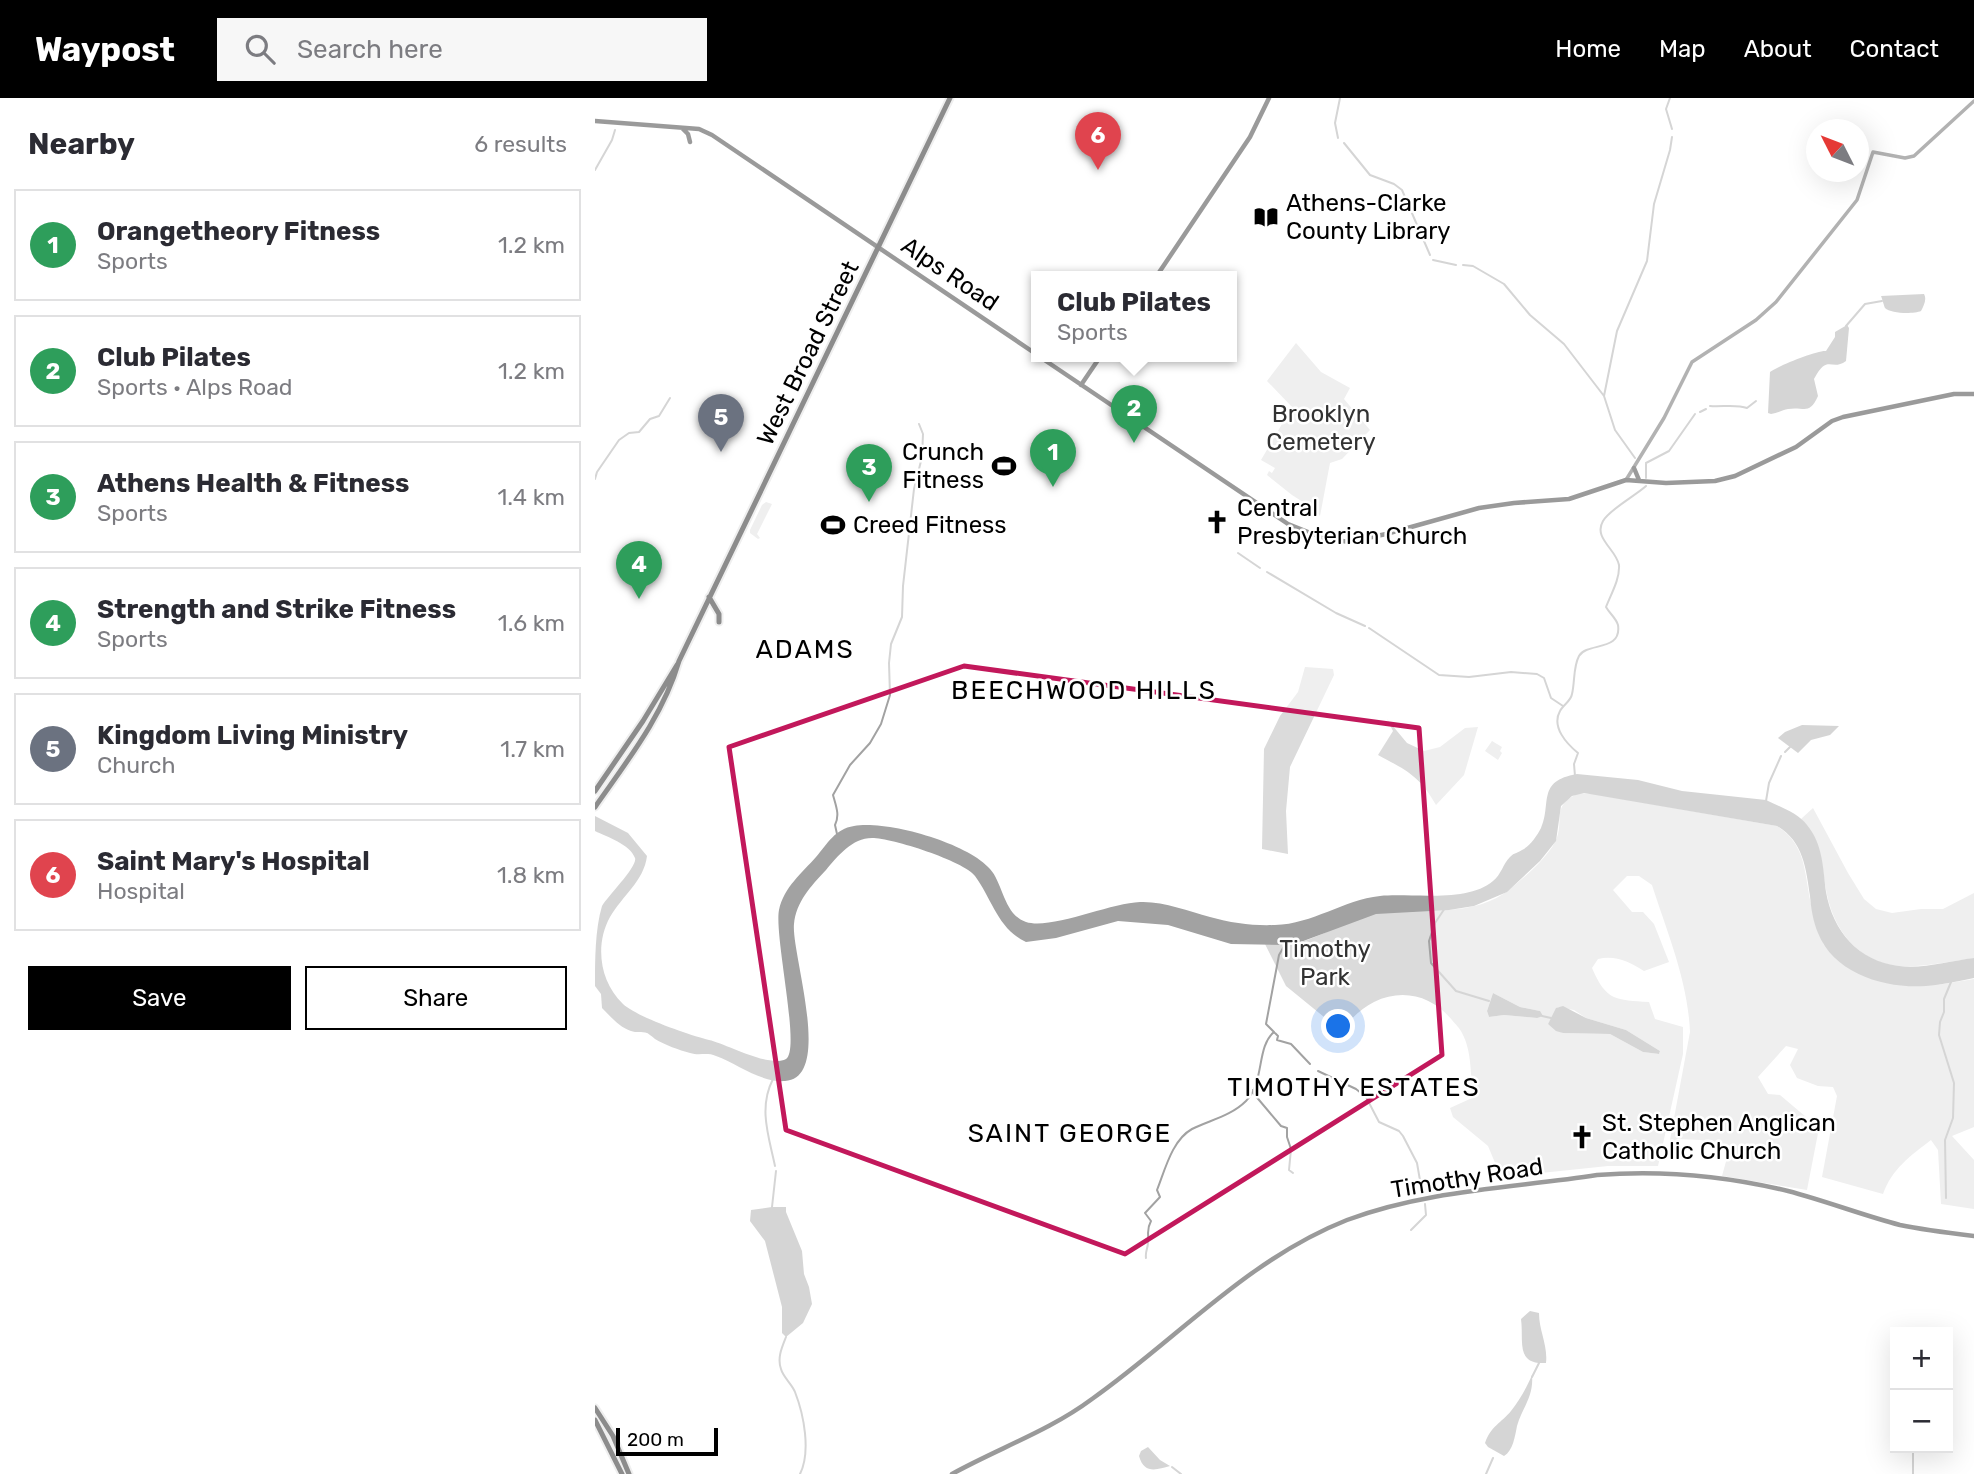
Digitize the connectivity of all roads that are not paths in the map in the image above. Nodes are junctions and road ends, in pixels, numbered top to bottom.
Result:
1 (950, 98) edge
2 (1269, 98) edge
3 (1974, 101) edge
4 (595, 121) edge
5 (680, 127) junction
6 (690, 142) dead end
7 (879, 247) junction
8 (1160, 271) edge
9 (1031, 351) edge
10 (1047, 362) edge
11 (1097, 362) edge
12 (1081, 385) junction
13 (1974, 394) edge
14 (1634, 468) junction
15 (1626, 480) junction
16 (1639, 480) junction
17 (709, 597) junction
18 (719, 622) dead end
19 (679, 661) junction
20 (638, 729) junction
21 (645, 733) junction
22 (595, 791) edge
23 (595, 807) edge
24 (1974, 1236) edge
25 (595, 1408) edge
26 (597, 1425) edge
27 (622, 1474) edge
28 (629, 1474) edge
29 (952, 1474) edge

1 - 7 main road, West Broad Street
2 - 8 main road
3 - 14 street
4 - 5 main road, Alps Road
5 - 6 main road
5 - 7 main road, Alps Road
7 - 9 main road, Alps Road
7 - 17 main road, West Broad Street
10 - 12 main road, Alps Road
11 - 12 main road
12 - 15 main road, Alps Road
13 - 16 main road, Alps Road
14 - 15 street
14 - 16 main road
15 - 16 main road, Alps Road
17 - 18 main road
17 - 19 main road, West Broad Street
19 - 20 main road, West Broad Street
19 - 21 main road, West Broad Street
20 - 21 main road
20 - 22 main road, West Broad Street
21 - 23 main road, West Broad Street
24 - 29 main road, Timothy Road
25 - 28 main road
26 - 27 main road

